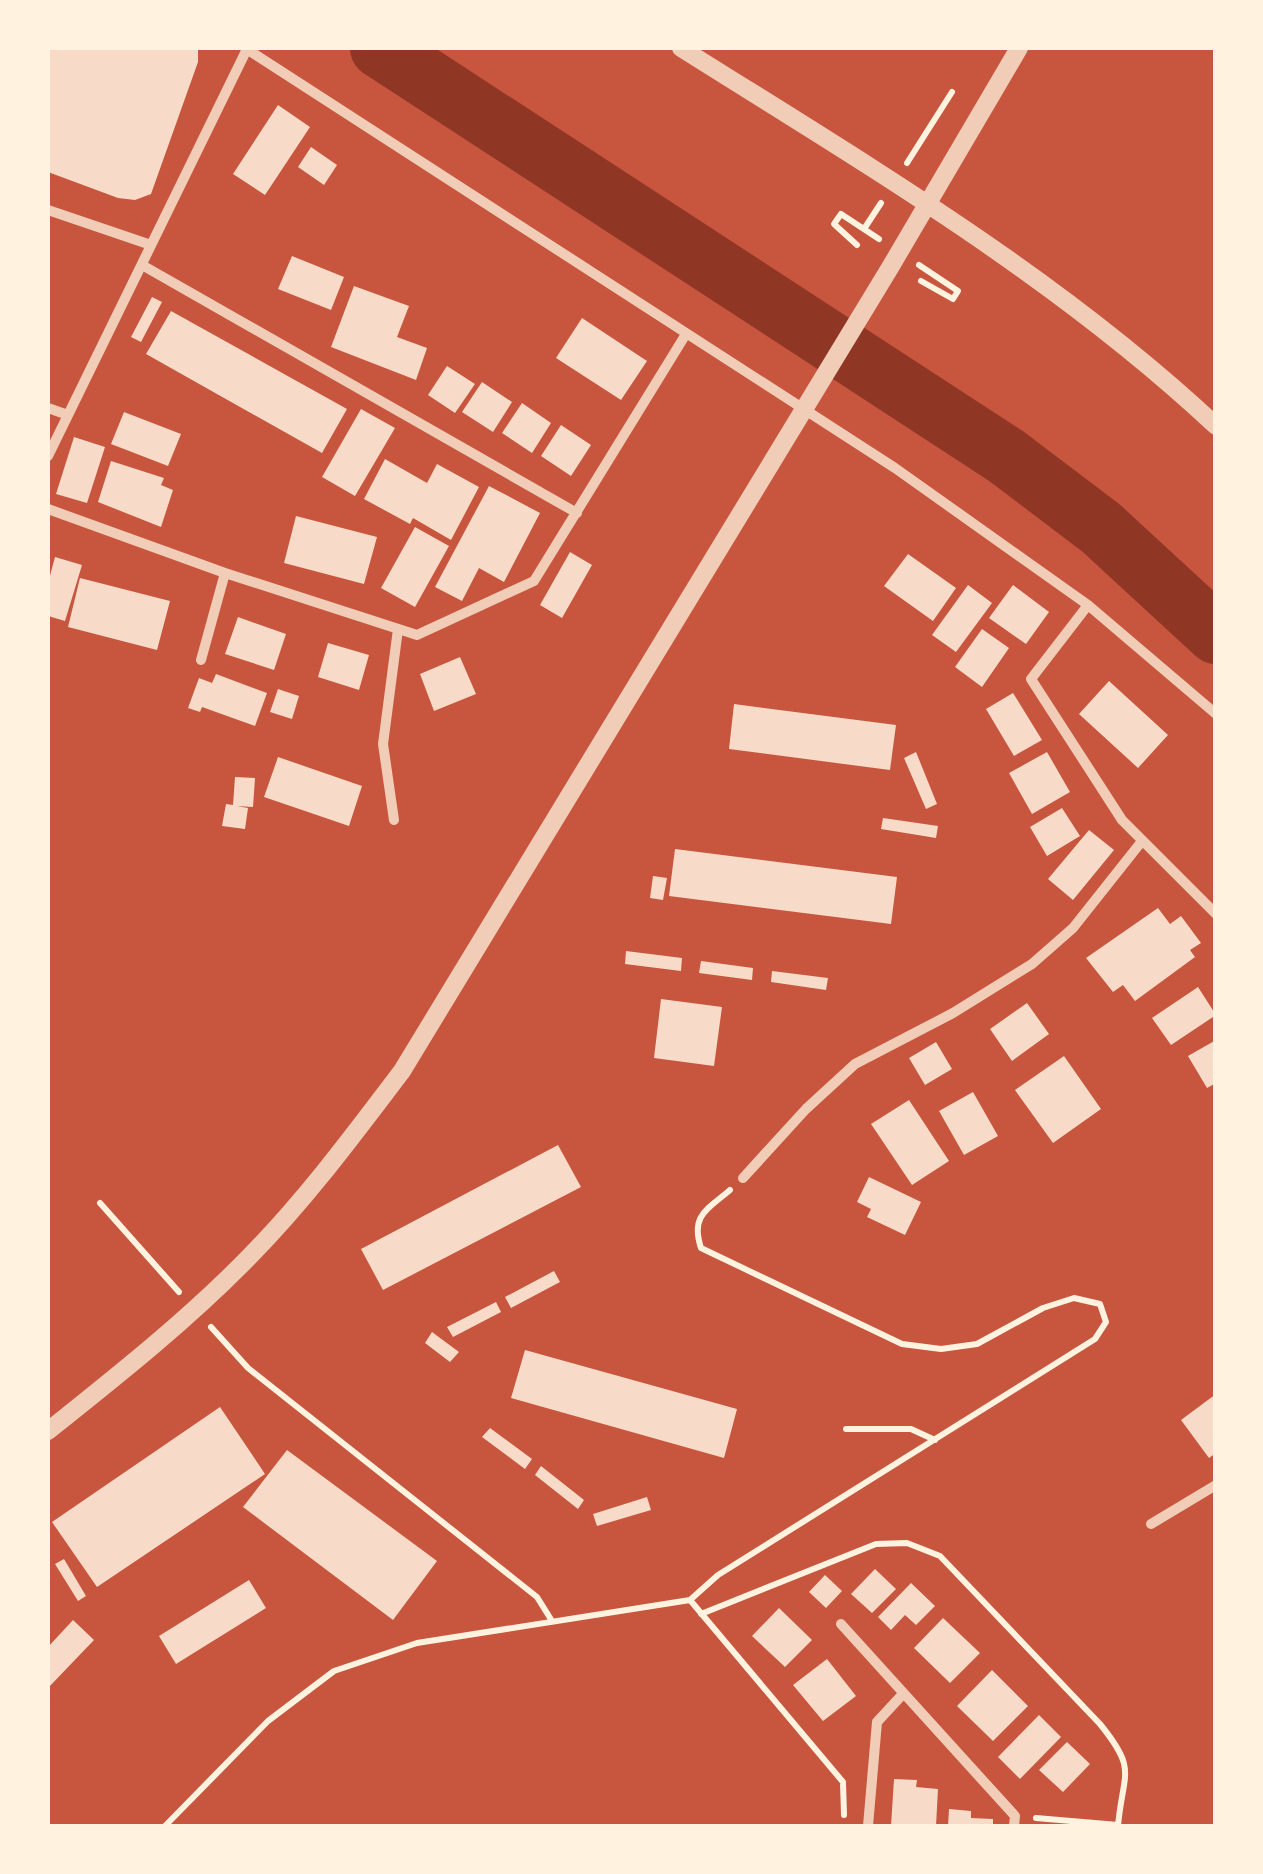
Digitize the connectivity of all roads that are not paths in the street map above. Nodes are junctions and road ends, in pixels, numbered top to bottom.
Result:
1 (246, 48) edge
2 (681, 48) edge
3 (1019, 48) edge
4 (928, 204) junction
5 (48, 210) edge
6 (151, 246) junction
7 (142, 265) junction
8 (686, 334) junction
9 (48, 408) edge
10 (68, 415) junction
11 (1216, 426) edge
12 (48, 456) edge
13 (48, 510) edge
14 (576, 512) junction
15 (225, 573) junction
16 (1088, 606) junction
17 (398, 628) junction
18 (201, 660) dead end
19 (1216, 714) edge
20 (394, 820) dead end
21 (1142, 840) junction
22 (1216, 914) edge
23 (743, 1178) road end
24 (48, 1431) edge
25 (1216, 1485) edge
26 (1152, 1524) dead end
27 (842, 1624) dead end
28 (902, 1695) junction
29 (1014, 1821) edge
30 (868, 1826) edge

1 - 6 street
1 - 8 street
2 - 4 street
3 - 4 street
4 - 11 street
4 - 24 street
5 - 6 street
6 - 7 street
7 - 10 street
7 - 14 street
8 - 14 street
8 - 16 street
9 - 10 street
10 - 12 street
13 - 15 street
14 - 17 street
15 - 17 street
15 - 18 street
16 - 19 street
16 - 21 street
17 - 20 street
21 - 22 street
21 - 23 street
25 - 26 street
27 - 28 street
28 - 29 street
28 - 30 street

